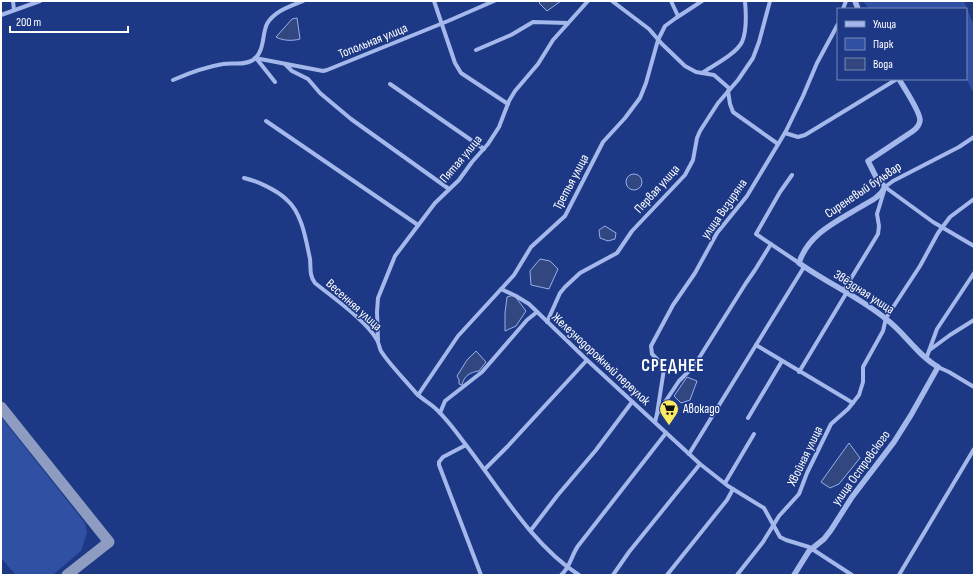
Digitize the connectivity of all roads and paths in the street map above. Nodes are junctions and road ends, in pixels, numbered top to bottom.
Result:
1 (13, 1) edge
2 (40, 1) edge
3 (303, 1) edge
4 (434, 1) edge
5 (494, 1) edge
6 (588, 1) edge
7 (612, 1) edge
8 (671, 1) edge
9 (702, 1) edge
10 (744, 1) edge
11 (770, 1) edge
12 (14, 10) junction
13 (1, 15) edge
14 (678, 16) junction
15 (568, 23) junction
16 (442, 24) junction
17 (837, 26) edge
18 (658, 40) junction
19 (476, 50) dead end
20 (255, 58) junction
21 (285, 64) junction
22 (702, 73) junction
23 (173, 80) dead end
24 (896, 80) edge
25 (899, 80) edge
26 (275, 82) dead end
27 (390, 84) dead end
28 (729, 90) junction
29 (508, 104) junction
30 (266, 121) dead end
31 (785, 133) junction
32 (974, 138) edge
33 (778, 144) junction
34 (484, 149) junction
35 (792, 175) dead end
36 (244, 178) dead end
37 (886, 187) junction
38 (450, 189) junction
39 (974, 199) edge
40 (418, 225) junction
41 (942, 228) junction
42 (770, 244) junction
43 (974, 246) edge
44 (801, 265) junction
45 (974, 273) edge
46 (501, 289) junction
47 (846, 291) junction
48 (537, 312) junction
49 (886, 318) junction
50 (974, 320) edge
51 (547, 322) junction
52 (378, 340) junction
53 (756, 345) junction
54 (930, 349) junction
55 (926, 359) junction
56 (587, 360) junction
57 (782, 361) junction
58 (938, 367) junction
59 (799, 372) junction
60 (973, 386) edge
61 (418, 395) junction
62 (632, 402) junction
63 (853, 403) junction
64 (440, 413) junction
65 (657, 414) junction
66 (748, 418) dead end
67 (655, 422) junction
68 (666, 433) junction
69 (754, 434) dead end
70 (466, 445) junction
71 (974, 449) edge
72 (689, 454) junction
73 (700, 464) junction
74 (485, 469) junction
75 (725, 484) junction
76 (733, 489) junction
77 (773, 524) junction
78 (531, 530) junction
79 (812, 548) junction
80 (568, 568) junction
81 (481, 575) edge
82 (561, 575) edge
83 (579, 575) edge
84 (612, 575) edge
85 (667, 575) edge
86 (737, 575) edge
87 (794, 575) edge
88 (852, 575) edge
89 (899, 575) edge

1 - 12 street
2 - 12 street
3 - 20 street
4 - 16 street
5 - 16 street, Топольная улица
6 - 15 street, Пятая улица
7 - 18 street
8 - 14 street
9 - 14 street, Третья улица
10 - 22 street
11 - 28 street, Первая улица
12 - 13 street
14 - 18 street, Третья улица
15 - 19 street
15 - 29 street, Пятая улица
16 - 21 street, Топольная улица
16 - 29 street
17 - 31 street, улица Визиряна
18 - 22 street
18 - 46 street, Третья улица
20 - 21 street, Топольная улица
20 - 23 street
20 - 26 street
21 - 38 street
22 - 28 street
24 - 31 street
25 - 37 street, Сиреневый бульвар
27 - 34 street
28 - 33 street
28 - 51 street, Первая улица
29 - 34 street, Пятая улица
30 - 40 street
31 - 33 street, улица Визиряна
32 - 37 street, Сиреневый бульвар
33 - 65 street, улица Визиряна
34 - 38 street, Пятая улица
35 - 42 street, Звёздная улица
36 - 52 street, Весенняя улица
37 - 41 street
37 - 44 street, Сиреневый бульвар
37 - 47 street
38 - 40 street, Пятая улица
39 - 41 street, Хвойная улица
40 - 52 street, Пятая улица
41 - 43 street
41 - 49 street, Хвойная улица
42 - 44 street, Звёздная улица
42 - 65 street
44 - 47 street, Звёздная улица
44 - 53 street
45 - 54 street
46 - 48 street, Железнодорожный переулок
46 - 61 street, Третья улица
47 - 49 street, Звёздная улица
47 - 59 street
48 - 51 street, Железнодорожный переулок
48 - 64 street
49 - 55 street, Звёздная улица
49 - 63 street, Хвойная улица
50 - 54 street
51 - 56 street, Железнодорожный переулок
52 - 61 street, Весенняя улица
53 - 57 street
53 - 72 street
54 - 55 street
55 - 58 street, Звёздная улица
56 - 62 street, Железнодорожный переулок
56 - 74 street
57 - 59 street
57 - 66 street
58 - 60 street, Звёздная улица
58 - 79 street, улица Островского
59 - 63 street
61 - 64 street, Весенняя улица
62 - 67 street, Железнодорожный переулок
62 - 78 street
63 - 77 street, Хвойная улица
64 - 70 street
65 - 67 street
67 - 68 street, Железнодорожный переулок
68 - 72 street, Железнодорожный переулок
68 - 80 street
69 - 75 street
70 - 74 street
70 - 81 street
71 - 89 street
72 - 73 street, Железнодорожный переулок
73 - 75 street, Железнодорожный переулок
73 - 84 street
74 - 78 street
75 - 76 street, Железнодорожный переулок
76 - 77 street, Железнодорожный переулок
76 - 85 street
77 - 79 street, Железнодорожный переулок
77 - 86 street, Хвойная улица
78 - 80 street
79 - 87 street, улица Островского
79 - 88 street, Железнодорожный переулок
80 - 82 street
80 - 83 street

